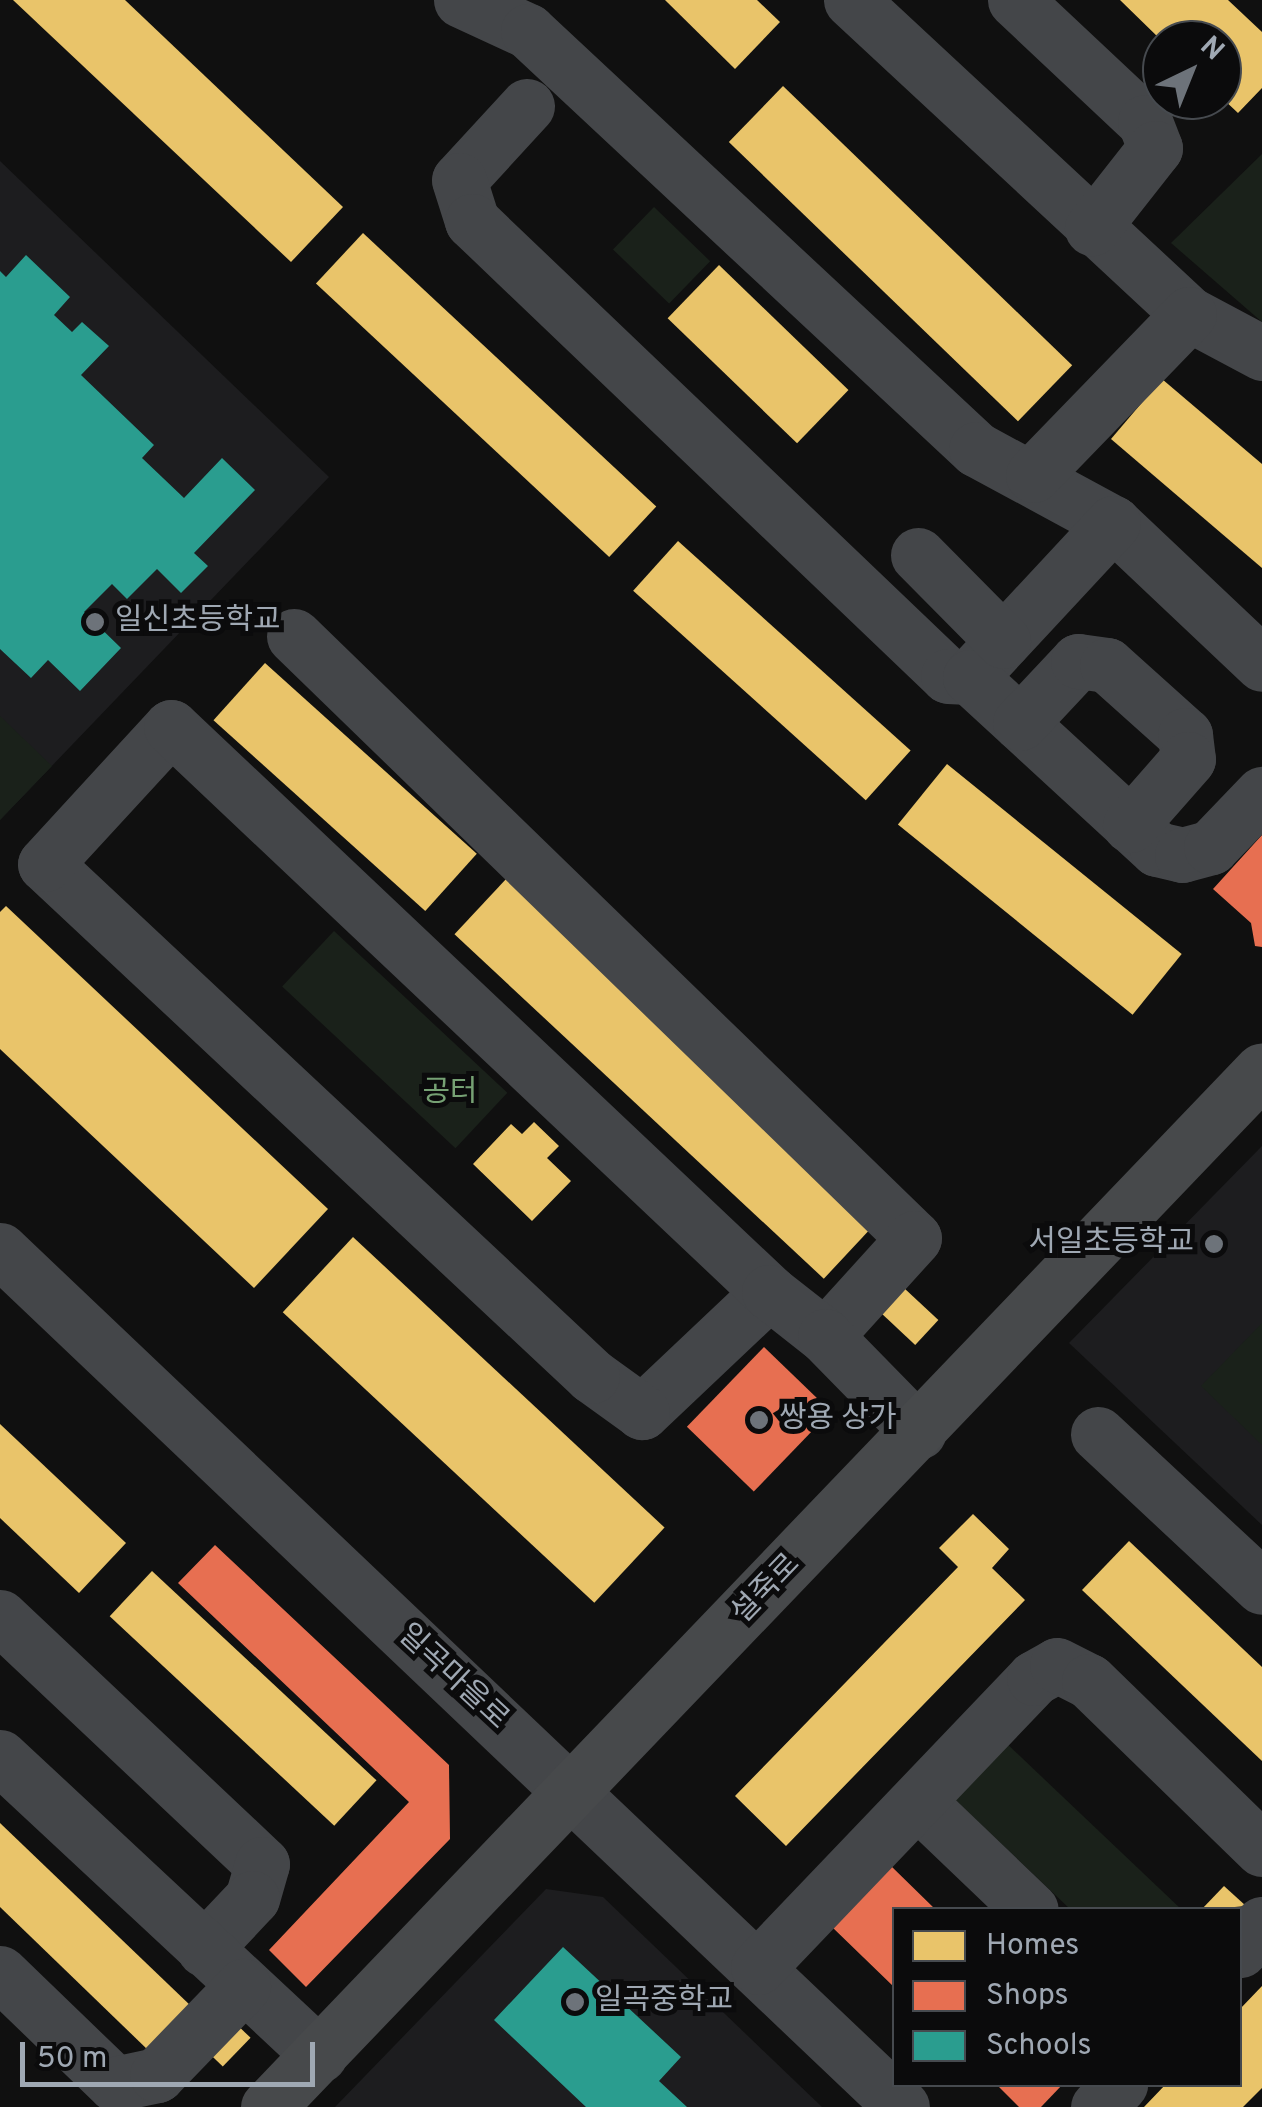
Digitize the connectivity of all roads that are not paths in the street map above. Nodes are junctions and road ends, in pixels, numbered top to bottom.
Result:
1 (461, 0) edge
2 (851, 0) edge
3 (1016, 0) edge
4 (527, 106) dead end
5 (1092, 228) junction
6 (1189, 314) junction
7 (1262, 352) edge
8 (1032, 475) junction
9 (1113, 524) junction
10 (918, 554) dead end
11 (294, 636) dead end
12 (986, 659) junction
13 (1262, 664) edge
14 (1020, 723) junction
15 (1262, 794) edge
16 (1130, 825) junction
17 (1262, 1070) edge
18 (0, 1250) edge
19 (769, 1292) junction
20 (825, 1336) junction
21 (919, 1432) junction
22 (1098, 1434) dead end
23 (1262, 1588) edge
24 (0, 1617) edge
25 (0, 1756) edge
26 (573, 1793) junction
27 (918, 1802) junction
28 (1262, 1849) edge
29 (1028, 1907) edge
30 (1262, 1924) edge
31 (1242, 1948) edge
32 (204, 1950) junction
33 (758, 1966) junction
34 (0, 1974) edge
35 (243, 1986) junction
36 (320, 2054) junction
37 (1117, 2087) edge
38 (268, 2107) edge
39 (902, 2107) edge
40 (1098, 2107) edge

1 - 8 street
2 - 5 street
3 - 5 street
4 - 12 street
5 - 6 street
6 - 7 street
6 - 8 street
8 - 9 street
9 - 12 street
9 - 13 street
10 - 12 street
11 - 20 street
12 - 14 street
14 - 16 street
14 - 16 street
15 - 16 street
17 - 21 main road, 설죽로
18 - 26 street, 일곡마을로
19 - 19 street
19 - 20 street
20 - 21 street
21 - 26 main road, 설죽로
22 - 23 street
24 - 32 street
25 - 32 street
26 - 33 street, 일곡마을로
26 - 36 main road, 설죽로
27 - 28 street
27 - 29 street
27 - 33 street
30 - 31 street
32 - 35 street
33 - 39 street, 일곡마을로
34 - 35 street
35 - 36 street
36 - 38 main road, 설죽로
37 - 40 street

